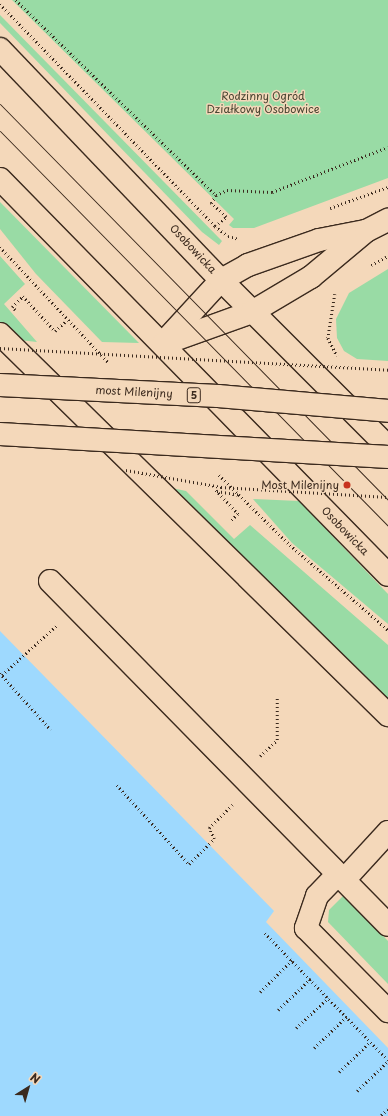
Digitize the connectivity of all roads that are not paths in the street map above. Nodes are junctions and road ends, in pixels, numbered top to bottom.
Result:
1 (0, 49) edge
2 (0, 179) edge
3 (388, 220) edge
4 (366, 231) junction
5 (221, 280) junction
6 (252, 312) junction
7 (0, 334) edge
8 (163, 344) junction
9 (0, 384) edge
10 (388, 411) edge
11 (0, 434) edge
12 (388, 447) edge
13 (388, 457) edge
14 (388, 575) edge
15 (50, 581) dead end
16 (388, 715) edge
17 (388, 832) edge
18 (341, 877) junction
19 (388, 925) edge
20 (388, 1011) edge

1 - 5 main road, Osobowicka
2 - 8 main road, Osobowicka
3 - 4 main road
4 - 5 main road
4 - 6 main road
5 - 6 main road, Osobowicka
5 - 8 main road
6 - 8 main road
6 - 12 main road, Osobowicka
7 - 16 main road
8 - 14 main road, Osobowicka
9 - 10 main road, most Milenijny / 5, bridge
11 - 13 main road, bridge
15 - 18 main road
17 - 18 main road
18 - 19 main road
18 - 20 main road

